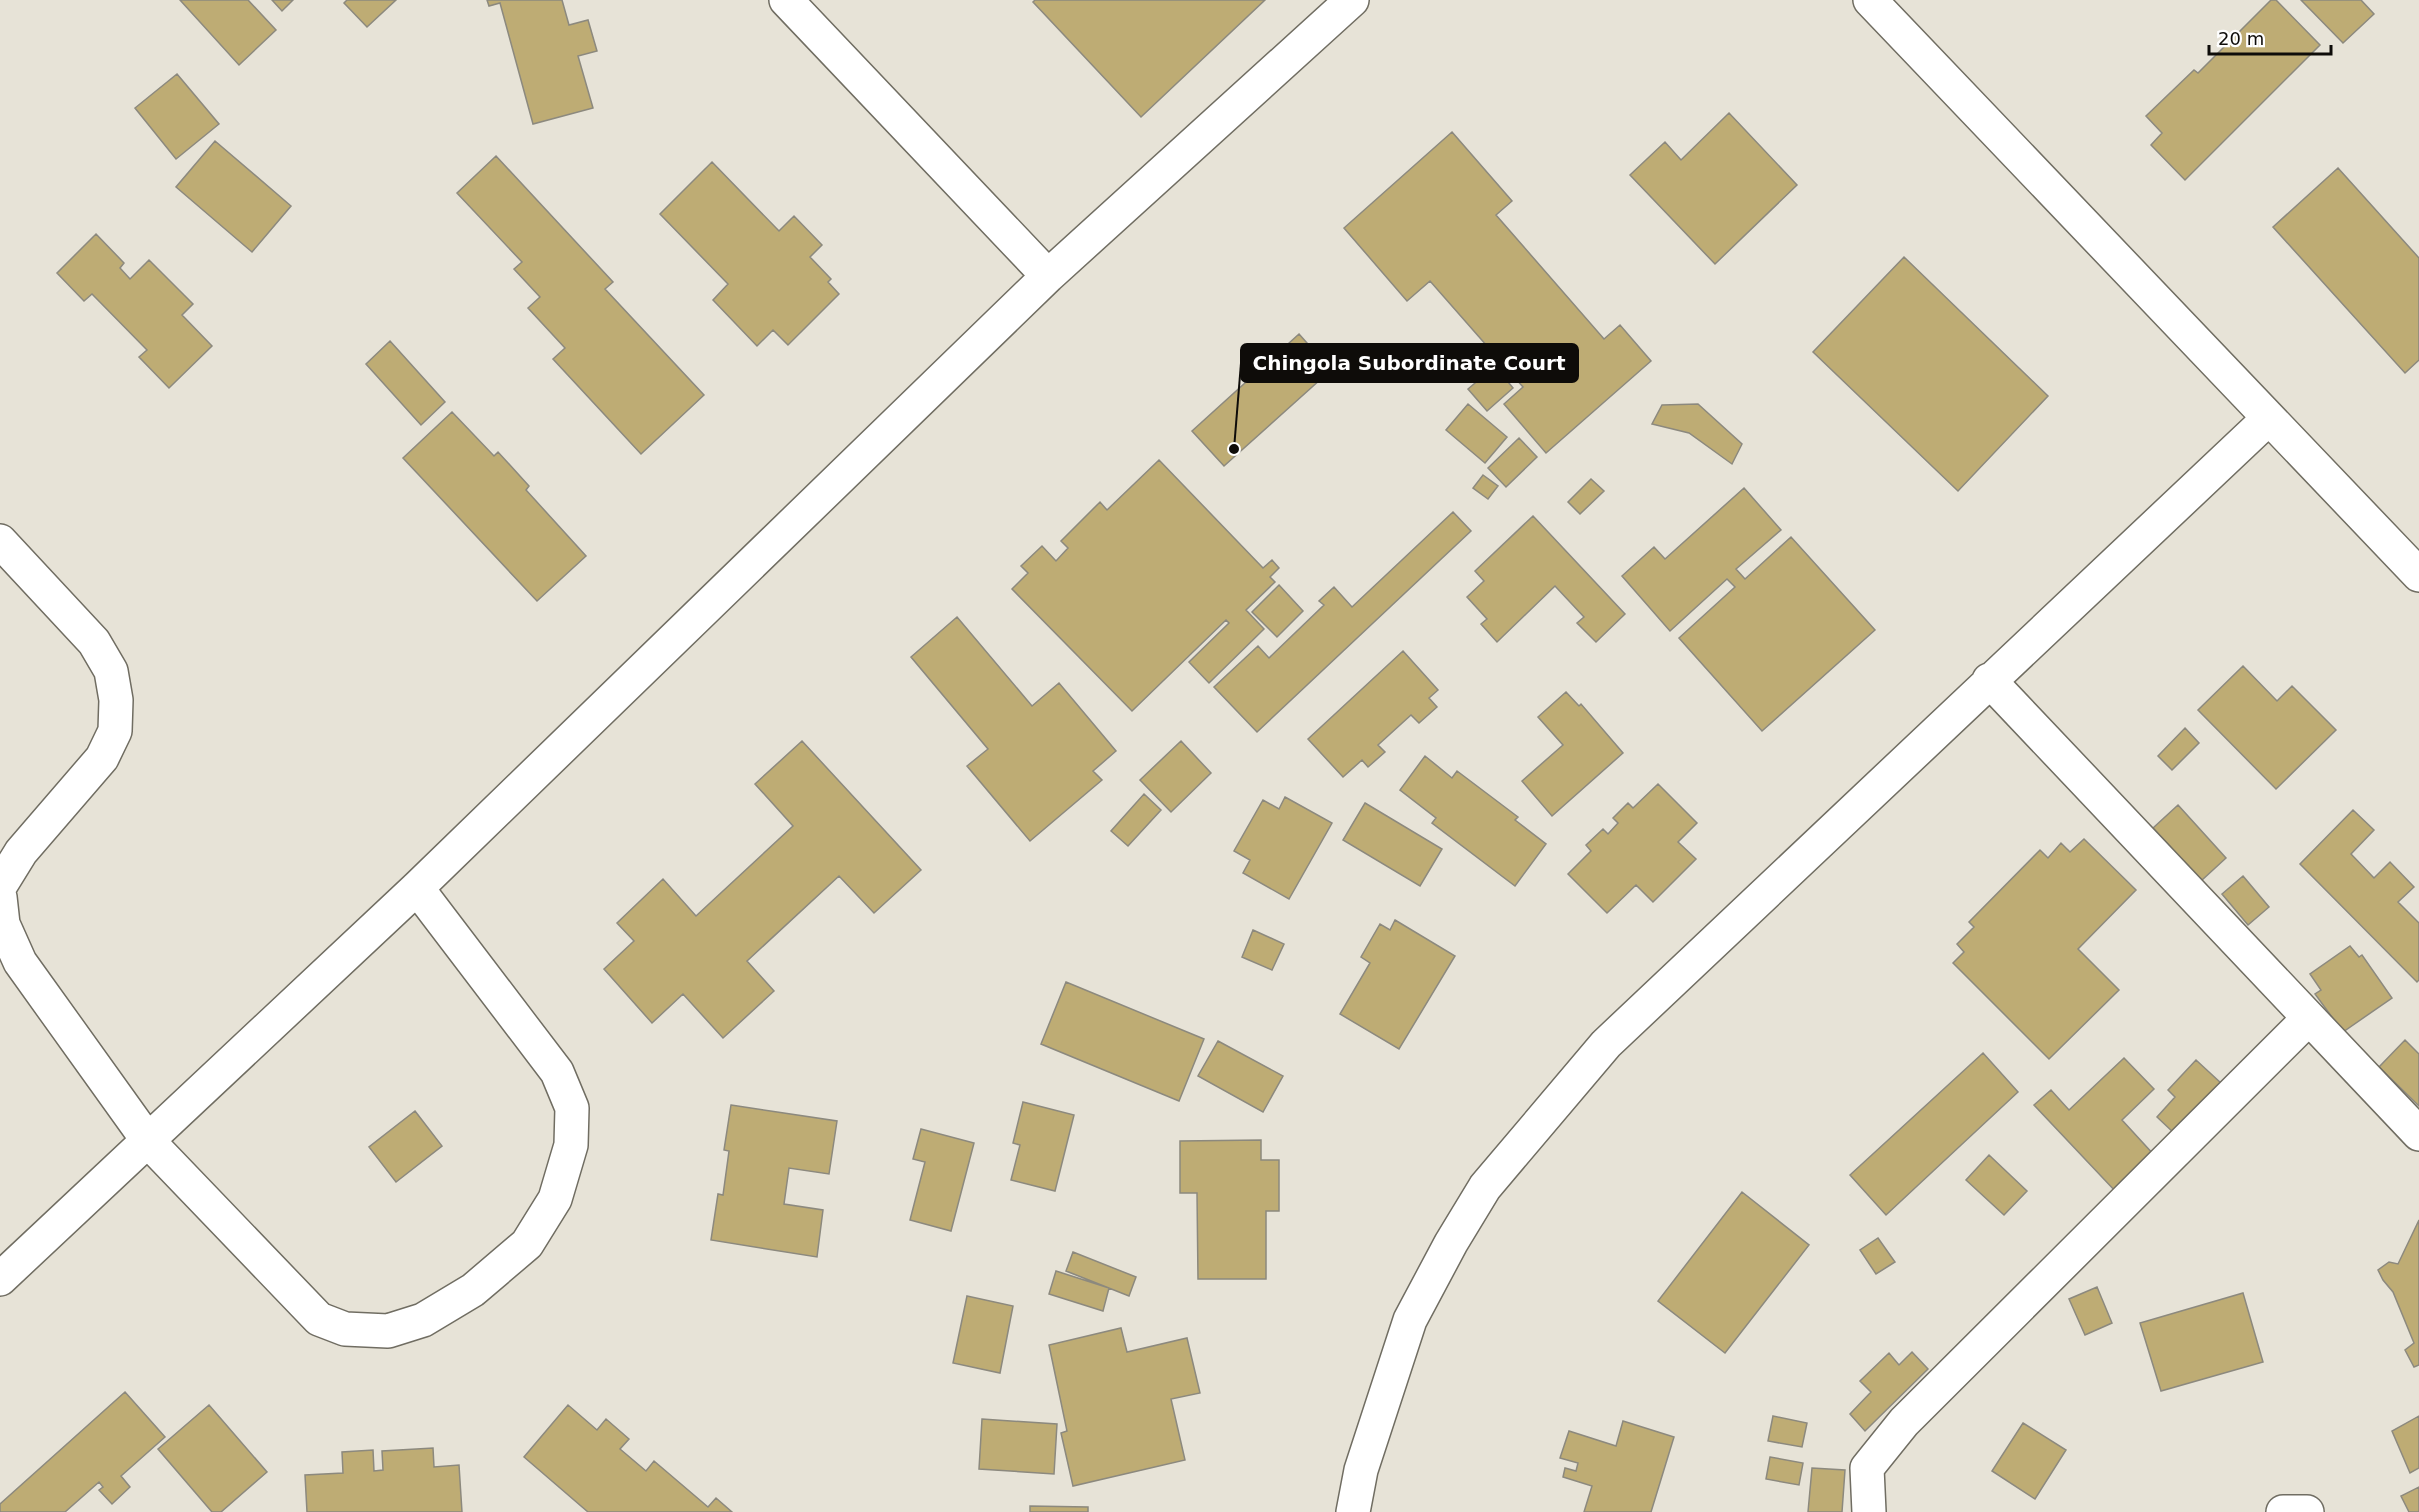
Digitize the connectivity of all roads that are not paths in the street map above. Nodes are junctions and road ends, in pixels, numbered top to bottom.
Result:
1 (786, 0) edge
2 (1352, 0) edge
3 (1870, 0) edge
4 (1048, 276) junction
5 (2269, 418) junction
6 (0, 541) edge
7 (2419, 575) edge
8 (1989, 680) junction
9 (0, 886) edge
10 (417, 888) junction
11 (0, 897) edge
12 (2309, 1018) junction
13 (2419, 1134) edge
14 (149, 1142) junction
15 (0, 1279) edge
16 (1353, 1512) edge
17 (1869, 1512) edge
18 (2283, 1512) edge
19 (2307, 1512) edge

1 - 4 street
2 - 4 street
3 - 5 street
4 - 10 street
5 - 7 street
5 - 8 street
6 - 9 street
8 - 12 street
8 - 16 street
10 - 14 street
10 - 14 street
11 - 14 street
12 - 13 street
12 - 17 street
14 - 15 street
18 - 19 street

